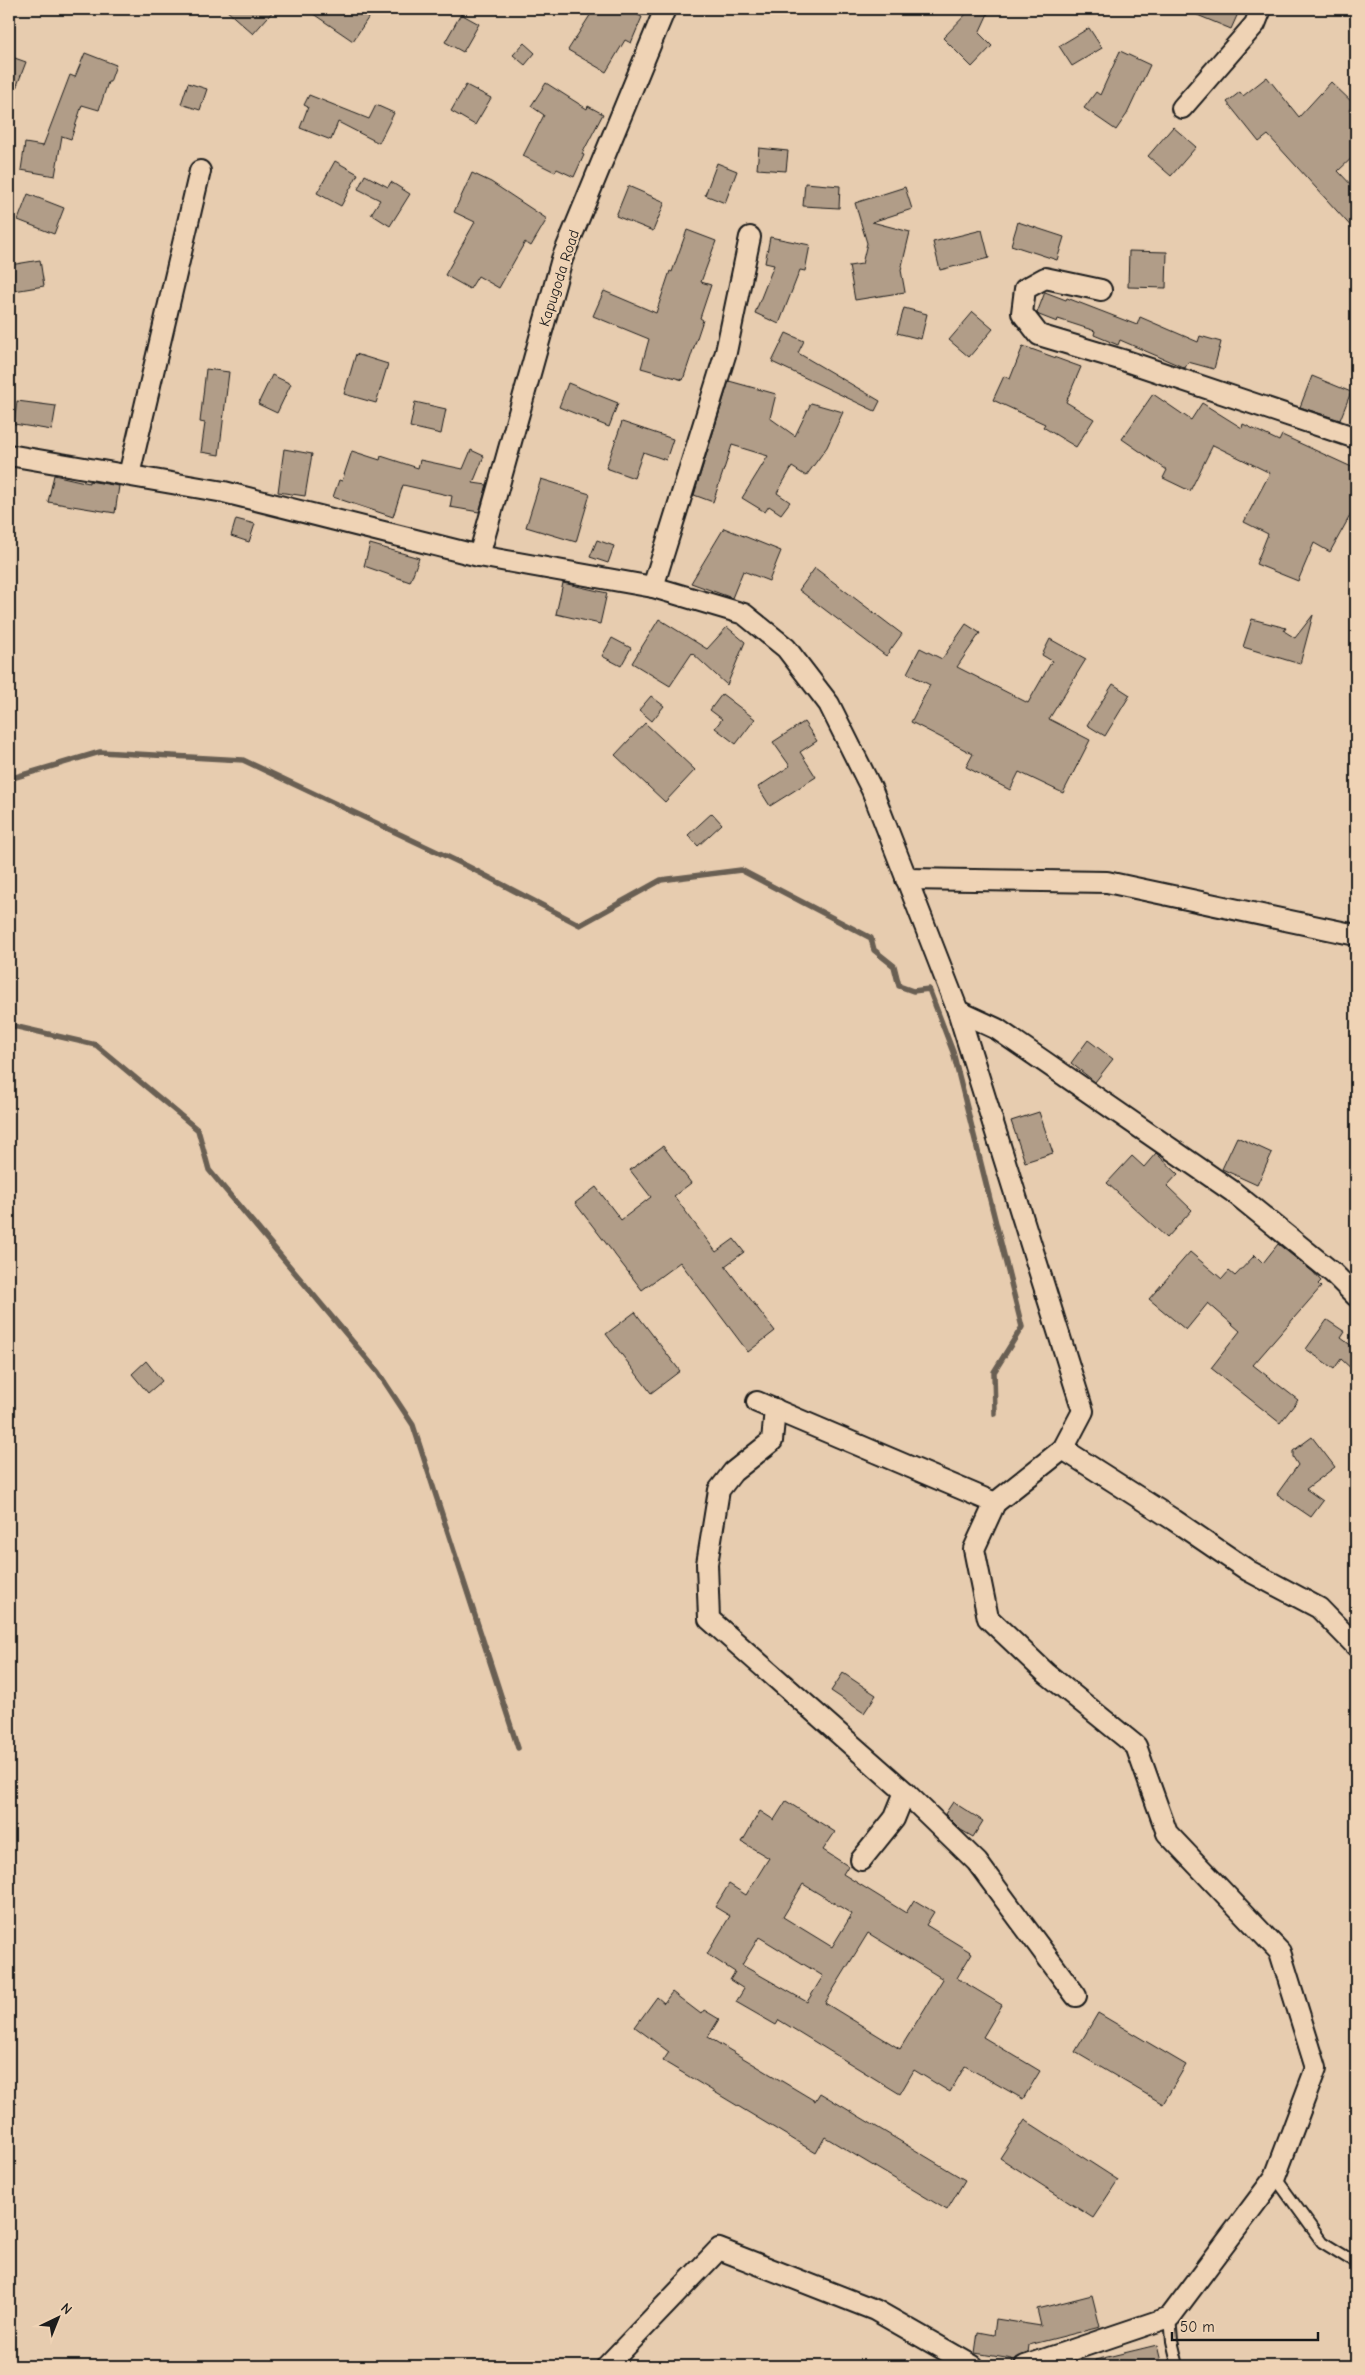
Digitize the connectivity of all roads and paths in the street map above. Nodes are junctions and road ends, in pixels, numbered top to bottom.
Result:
1 (665, 9) edge
2 (1261, 9) edge
3 (1182, 108) dead end
4 (200, 171) dead end
5 (750, 237) dead end
6 (1101, 290) dead end
7 (1356, 438) edge
8 (9, 455) edge
9 (129, 475) junction
10 (479, 556) junction
11 (653, 587) junction
12 (906, 879) junction
13 (1356, 935) edge
14 (958, 1011) junction
15 (1356, 1296) edge
16 (1063, 1449) junction
17 (995, 1503) junction
18 (1356, 1646) edge
19 (905, 1792) junction
20 (861, 1860) dead end
21 (1076, 1996) dead end
22 (1274, 2177) junction
23 (1356, 2263) edge
24 (1170, 2317) junction
25 (1044, 2364) edge
26 (607, 2366) edge
27 (972, 2366) edge
28 (1025, 2366) edge
29 (1178, 2366) edge

1 - 10 street, Kapugoda Road
2 - 3 street
4 - 9 street
5 - 11 street
6 - 7 street
8 - 9 street
9 - 10 street
10 - 11 street
11 - 12 street
12 - 13 street
12 - 14 street
14 - 15 street
14 - 16 street
16 - 17 street
16 - 18 street
17 - 19 street
17 - 22 street
19 - 20 street
19 - 21 street
22 - 23 lane
22 - 24 street
24 - 25 street
24 - 29 lane
25 - 28 street
26 - 27 street

